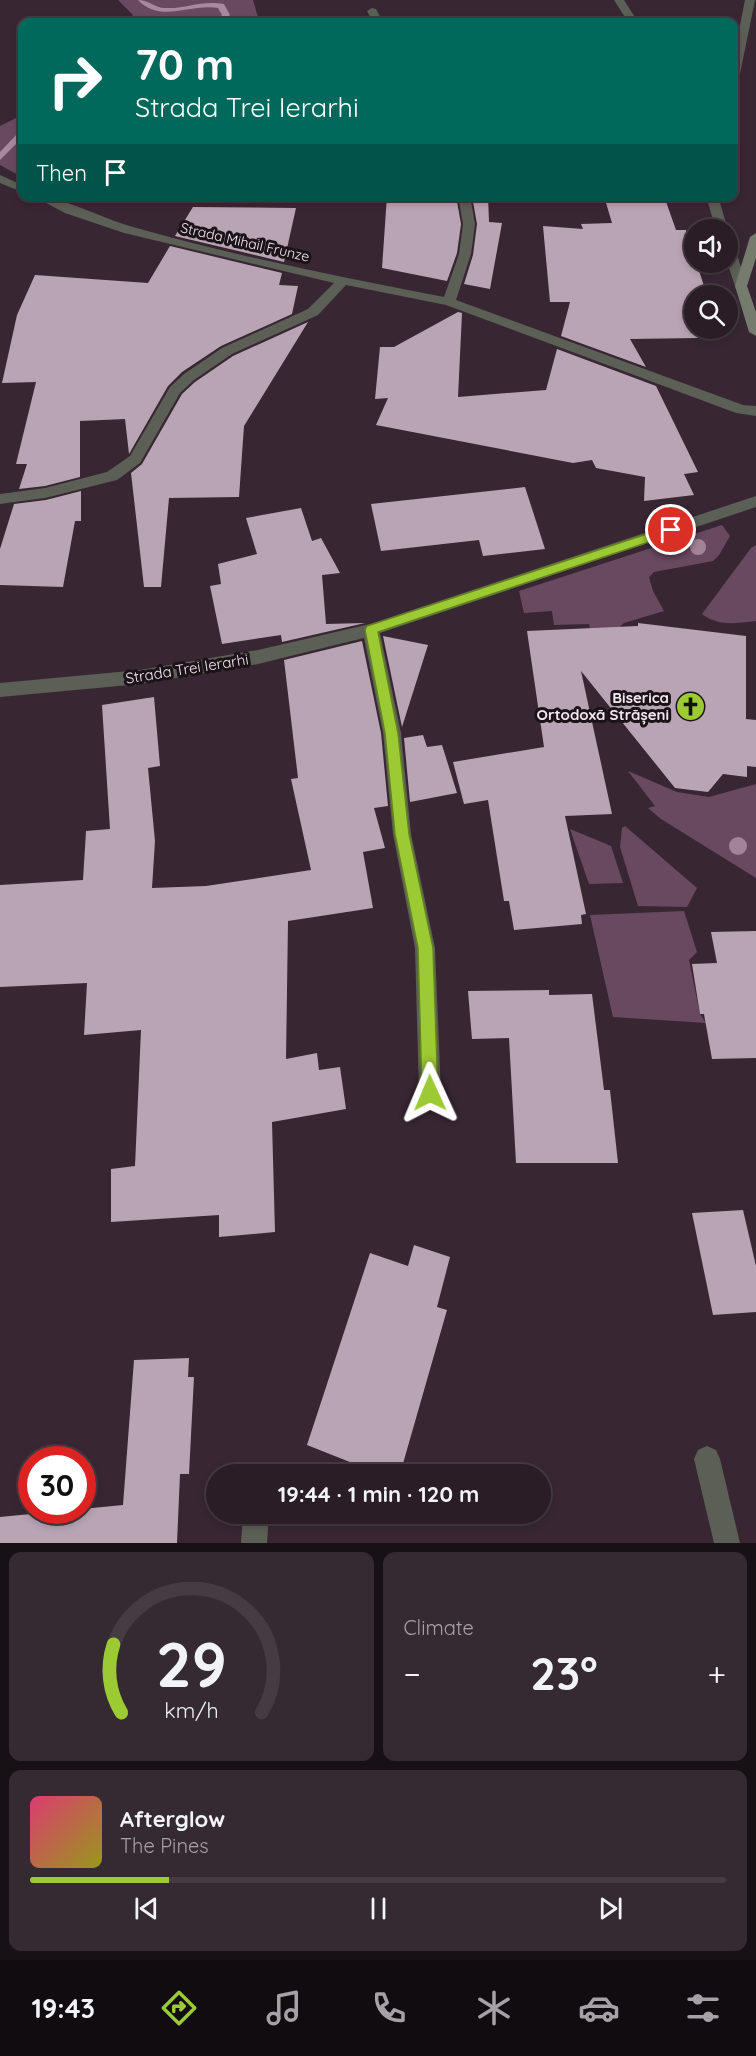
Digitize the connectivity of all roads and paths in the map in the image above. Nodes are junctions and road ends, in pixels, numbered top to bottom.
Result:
1 (619, 0) edge
2 (750, 0) edge
3 (372, 11) dead end
4 (376, 18) edge
5 (630, 18) edge
6 (738, 59) edge
7 (1, 179) edge
8 (18, 187) edge
9 (50, 201) edge
10 (465, 201) edge
11 (713, 201) edge
12 (719, 219) edge
13 (756, 237) edge
14 (737, 273) edge
15 (343, 281) junction
16 (741, 286) junction
17 (449, 302) junction
18 (756, 332) edge
19 (756, 411) edge
20 (0, 499) edge
21 (756, 501) edge
22 (371, 630) junction
23 (0, 690) edge
24 (430, 1093) dead end
25 (707, 1459) dead end
26 (255, 1524) edge
27 (254, 1543) edge
28 (727, 1543) edge

1 - 5 street
2 - 6 street
3 - 4 street
7 - 8 street
9 - 15 street, Strada Mihail Frunze
10 - 17 street
11 - 12 street
13 - 16 main road
14 - 16 street
15 - 17 street, Strada Mihail Frunze
15 - 20 street
16 - 18 main road
17 - 19 street, Strada Mihail Frunze
21 - 22 street, Strada Trei Ierarhi
22 - 23 street, Strada Trei Ierarhi
22 - 24 street
25 - 28 street
26 - 27 street

